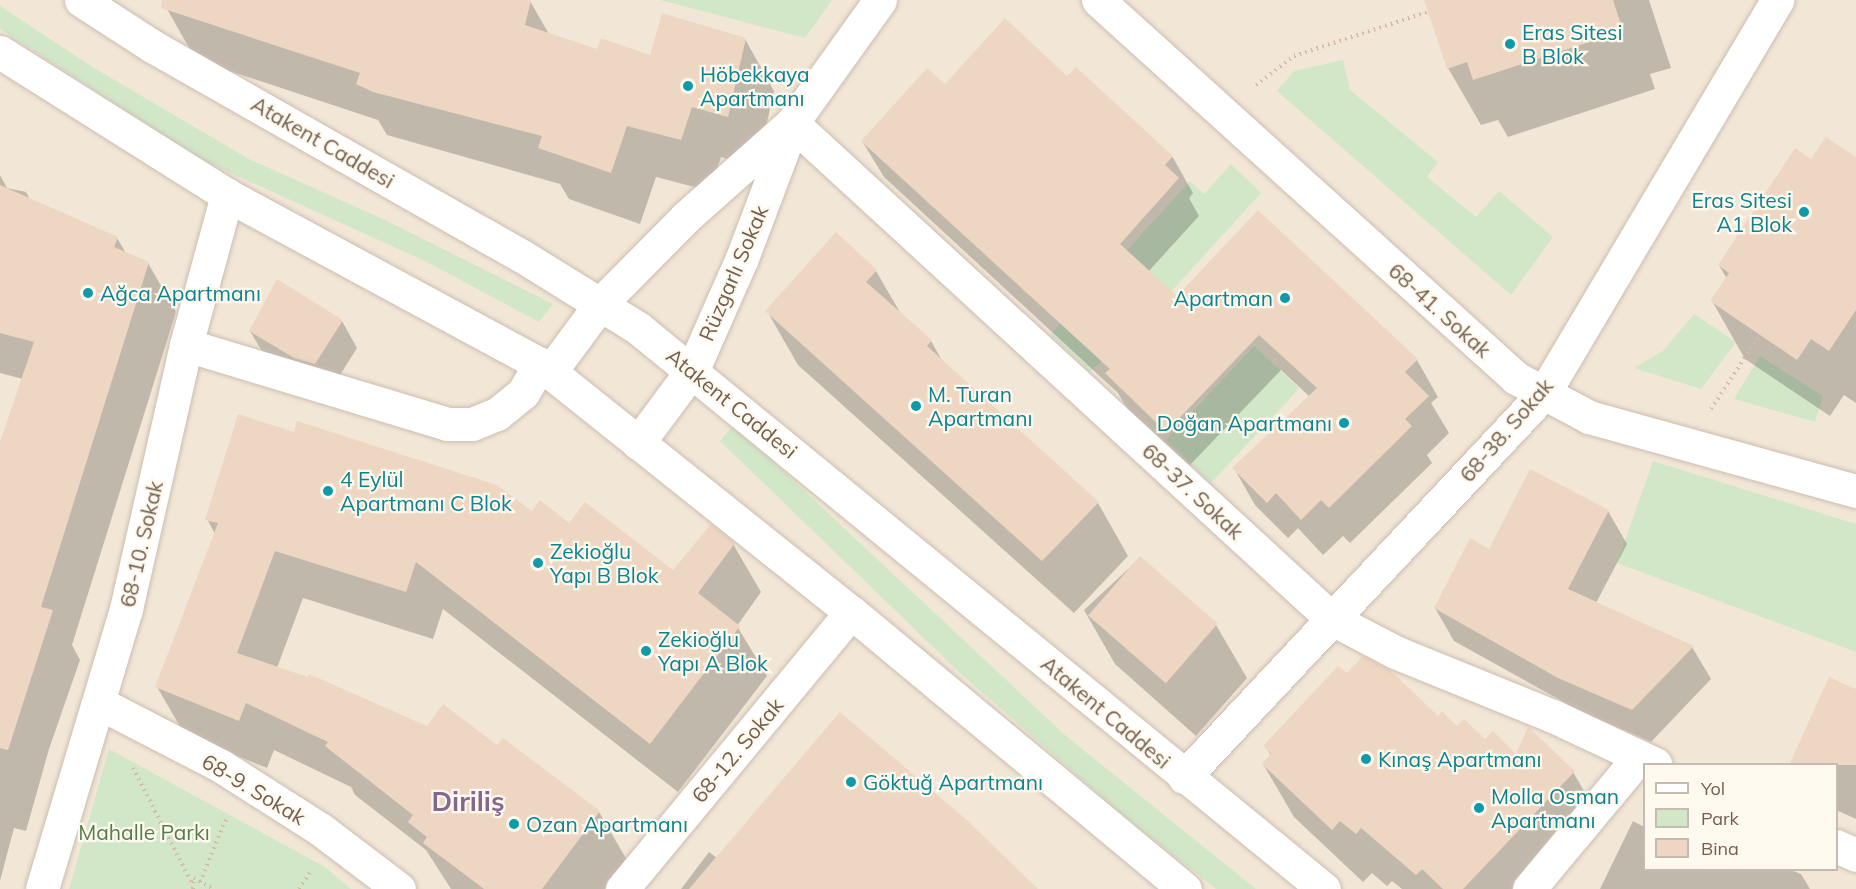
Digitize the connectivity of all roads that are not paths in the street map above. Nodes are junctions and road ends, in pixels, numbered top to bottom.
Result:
1 (81, 0) edge
2 (880, 0) edge
3 (1098, 0) edge
4 (1777, 0) edge
5 (0, 52) edge
6 (792, 123) junction
7 (227, 195) junction
8 (601, 303) junction
9 (186, 345) junction
10 (545, 368) junction
11 (693, 369) junction
12 (1544, 393) junction
13 (638, 443) junction
14 (1856, 491) edge
15 (852, 612) junction
16 (1332, 619) junction
17 (99, 703) junction
18 (1647, 761) edge
19 (1643, 765) edge
20 (1184, 777) junction
21 (1838, 847) edge
22 (1856, 855) edge
23 (42, 889) edge
24 (399, 889) edge
25 (622, 889) edge
26 (1185, 889) edge
27 (1324, 889) edge
28 (1529, 889) edge

1 - 8 street, Atakent Caddesi
2 - 6 street, Rüzgarlı Sokak
3 - 12 street, 68-41. Sokak
4 - 12 street, 68-38. Sokak
5 - 7 street
6 - 8 street, Rüzgarlı Sokak
6 - 11 street, Rüzgarlı Sokak
6 - 16 street, 68-37. Sokak
7 - 9 street, 68-10. Sokak
7 - 10 street
8 - 10 street, Rüzgarlı Sokak
8 - 11 street, Atakent Caddesi
9 - 10 street, Rüzgarlı Sokak
9 - 17 street, 68-10. Sokak
10 - 13 street
11 - 13 street, Rüzgarlı Sokak
11 - 20 street, Atakent Caddesi
12 - 14 street, 68-41. Sokak
12 - 16 street, 68-38. Sokak
13 - 15 street
15 - 25 street, 68-12. Sokak
15 - 26 street
16 - 18 street, 68-37. Sokak
16 - 20 street, 68-38. Sokak
17 - 23 street, 68-10. Sokak
17 - 24 street, 68-9. Sokak
19 - 28 street
20 - 27 street, Atakent Caddesi
21 - 22 street

